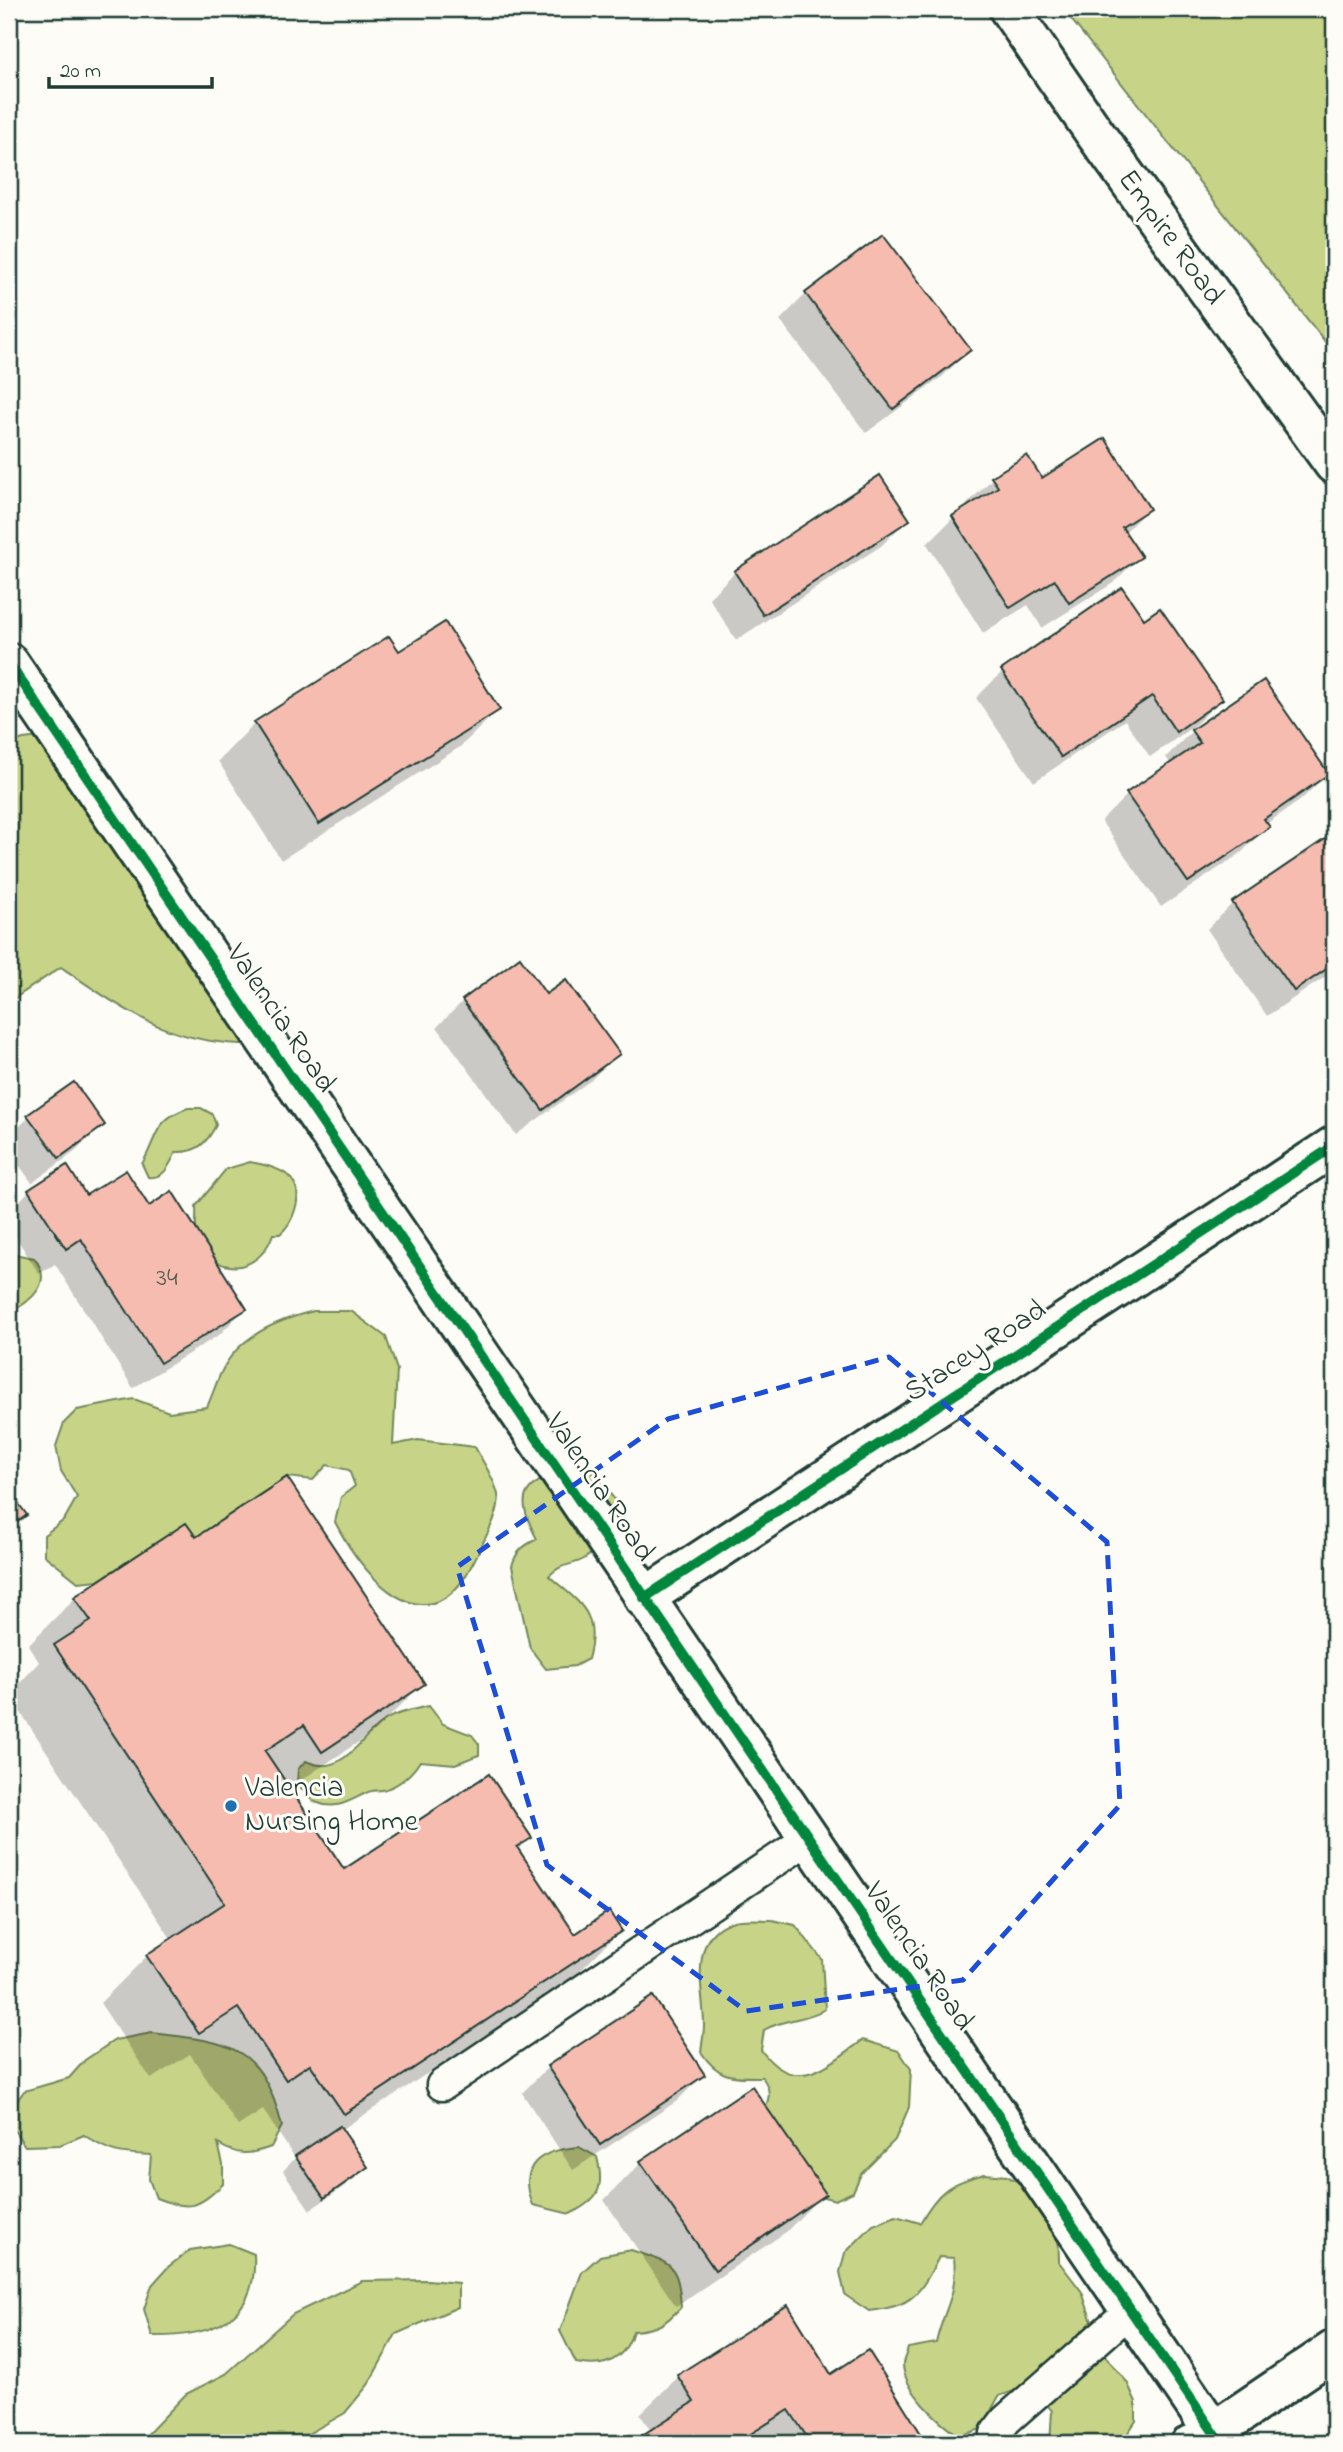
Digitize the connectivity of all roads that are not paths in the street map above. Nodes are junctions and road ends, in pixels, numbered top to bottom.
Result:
1 (1010, 9) edge
2 (1334, 464) edge
3 (9, 663) edge
4 (1334, 1146) edge
5 (644, 1598) junction
6 (808, 1839) junction
7 (442, 2085) dead end
8 (1130, 2311) junction
9 (1334, 2350) edge
10 (1206, 2440) edge
11 (995, 2443) edge

1 - 2 street, Empire Road
3 - 5 street, Valencia Road
4 - 5 street, Stacey Road
5 - 6 street, Valencia Road
6 - 7 lane
6 - 8 street, Valencia Road
8 - 10 street, Valencia Road
8 - 11 lane
9 - 10 street

